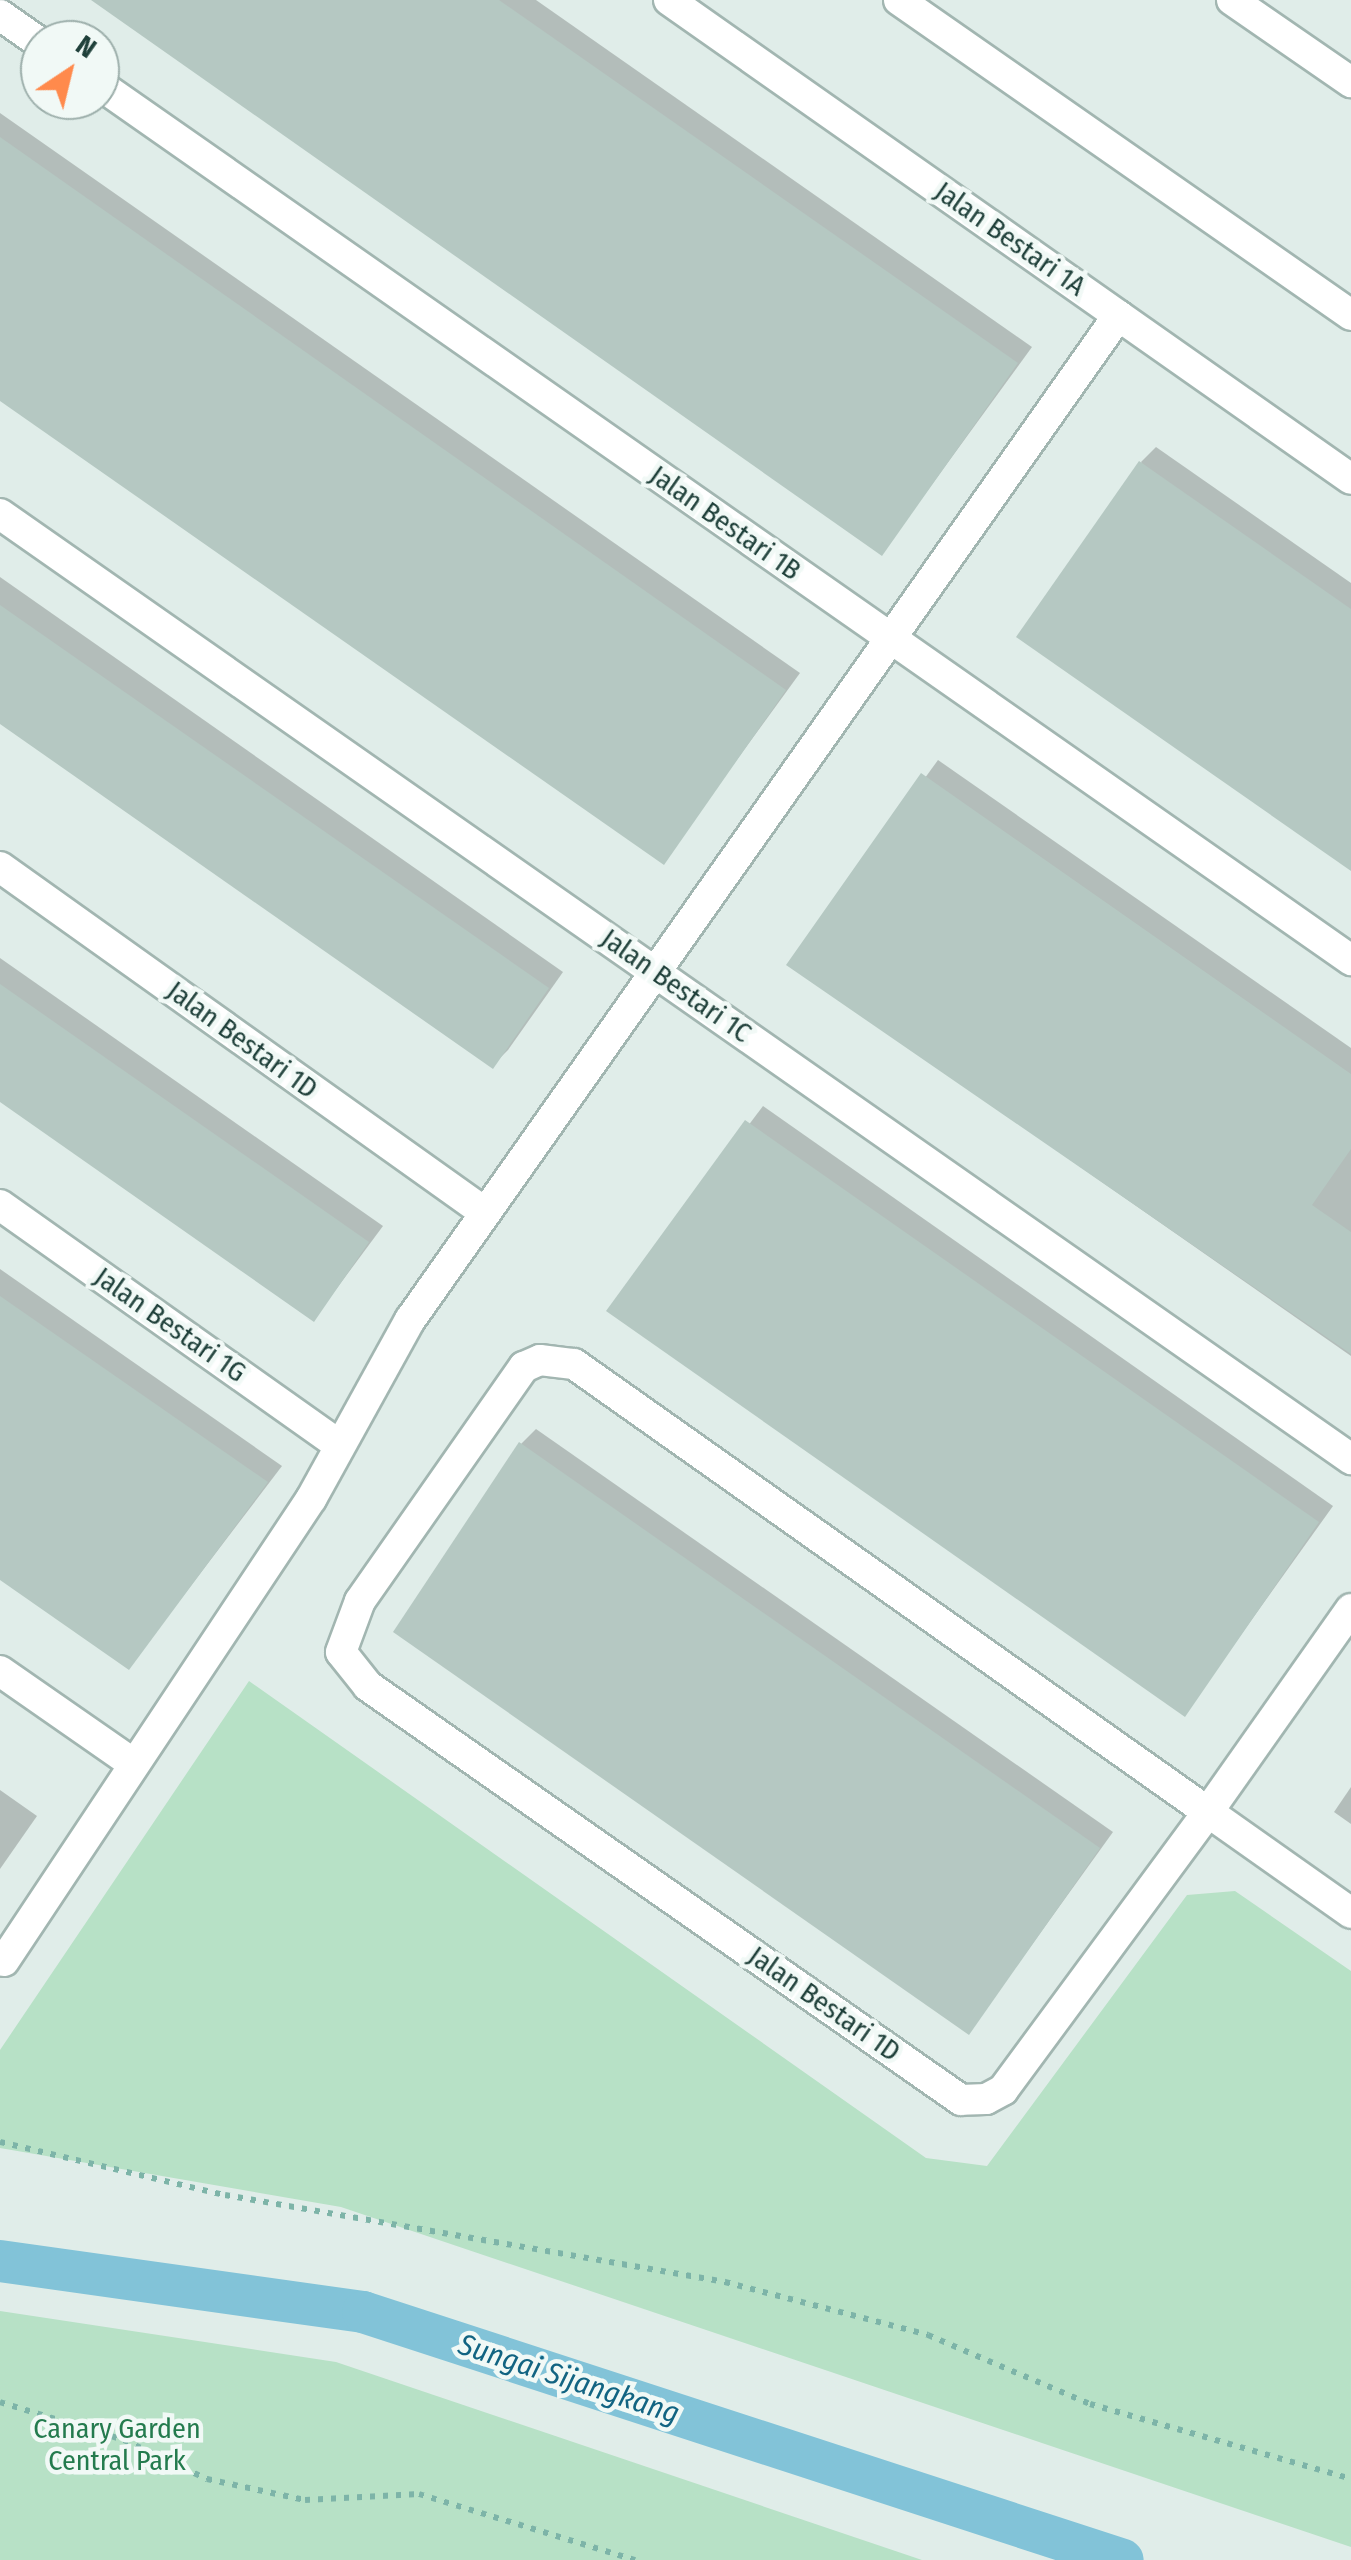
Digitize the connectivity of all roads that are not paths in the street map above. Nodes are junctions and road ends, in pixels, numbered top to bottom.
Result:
1 (669, 0) edge
2 (899, 0) edge
3 (1232, 0) edge
4 (1351, 82) edge
5 (120, 99) edge
6 (1351, 315) edge
7 (1118, 316) junction
8 (1351, 479) edge
9 (0, 514) edge
10 (892, 639) junction
11 (0, 867) edge
12 (1351, 960) edge
13 (652, 970) junction
14 (0, 1204) edge
15 (484, 1212) junction
16 (339, 1445) junction
17 (1351, 1459) edge
18 (1351, 1610) edge
19 (0, 1672) edge
20 (131, 1762) junction
21 (1208, 1812) junction
22 (1351, 1913) edge
23 (4, 1960) dead end

1 - 7 street, Jalan Bestari 1A
2 - 6 street
3 - 4 street
5 - 10 street, Jalan Bestari 1B
7 - 8 street, Jalan Bestari 1A
7 - 10 street
9 - 13 street, Jalan Bestari 1C
10 - 12 street, Jalan Bestari 1B
10 - 13 street
11 - 15 street, Jalan Bestari 1D
13 - 15 street
13 - 17 street, Jalan Bestari 1C
14 - 16 street, Jalan Bestari 1G
15 - 16 street
16 - 20 street
18 - 21 street, Jalan Bestari 1D
19 - 20 street
20 - 23 street
21 - 21 street, Jalan Bestari 1D
21 - 22 street

